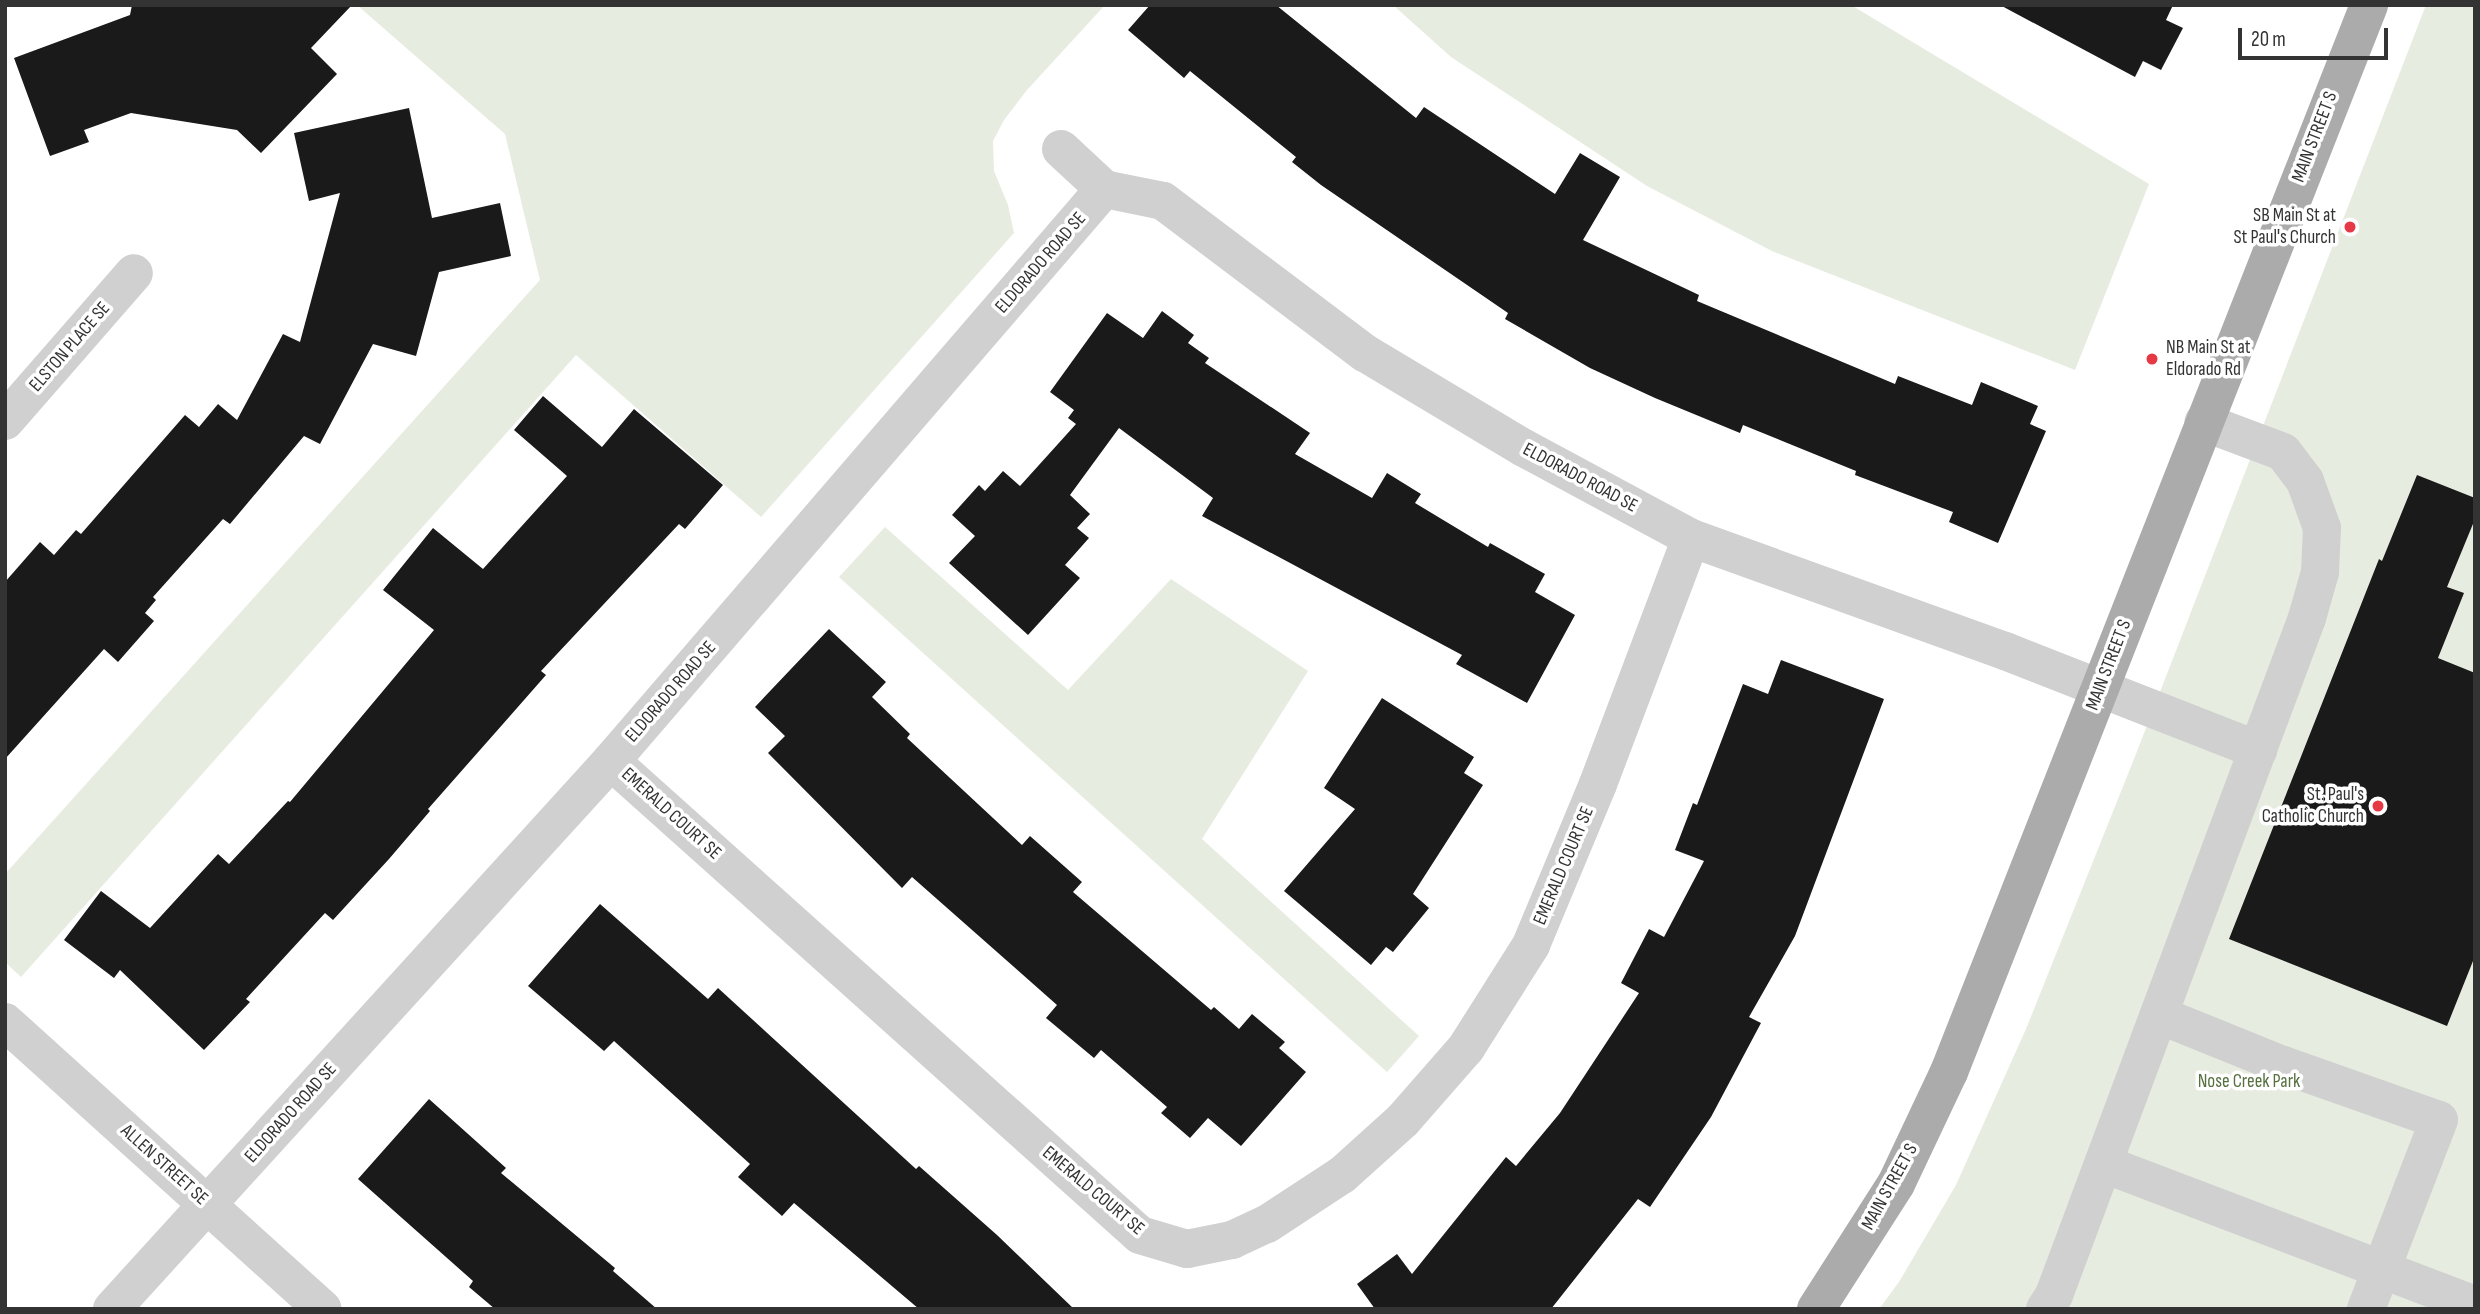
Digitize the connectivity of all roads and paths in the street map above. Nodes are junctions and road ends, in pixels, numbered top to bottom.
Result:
1 (2369, 5) edge
2 (1061, 149) dead end
3 (1104, 189) junction
4 (134, 272) dead end
5 (5, 421) edge
6 (2203, 422) junction
7 (1691, 538) junction
8 (2101, 688) junction
9 (2258, 750) junction
10 (611, 761) junction
11 (2159, 1015) junction
12 (5, 1021) edge
13 (2104, 1164) junction
14 (208, 1205) junction
15 (2381, 1269) junction
16 (2475, 1305) edge
17 (112, 1309) edge
18 (323, 1309) edge
19 (1816, 1309) edge
20 (2045, 1309) edge
21 (2366, 1309) edge

1 - 6 main road, MAIN STREET S
2 - 3 street
3 - 7 street, ELDORADO ROAD SE
3 - 10 street, ELDORADO ROAD SE
4 - 5 street, ELSTON PLACE SE
6 - 8 main road, MAIN STREET S
6 - 9 street
7 - 8 street, ELDORADO ROAD SE
7 - 10 street, EMERALD COURT SE
8 - 9 street, ELDORADO ROAD SE
8 - 19 main road, MAIN STREET S
9 - 11 street
10 - 14 street, ELDORADO ROAD SE
11 - 13 street
11 - 15 street
12 - 14 street, ALLEN STREET SE
13 - 15 street
13 - 20 street
14 - 17 street, ELDORADO ROAD SE
14 - 18 street, ALLEN STREET SE
15 - 16 street
15 - 21 street

